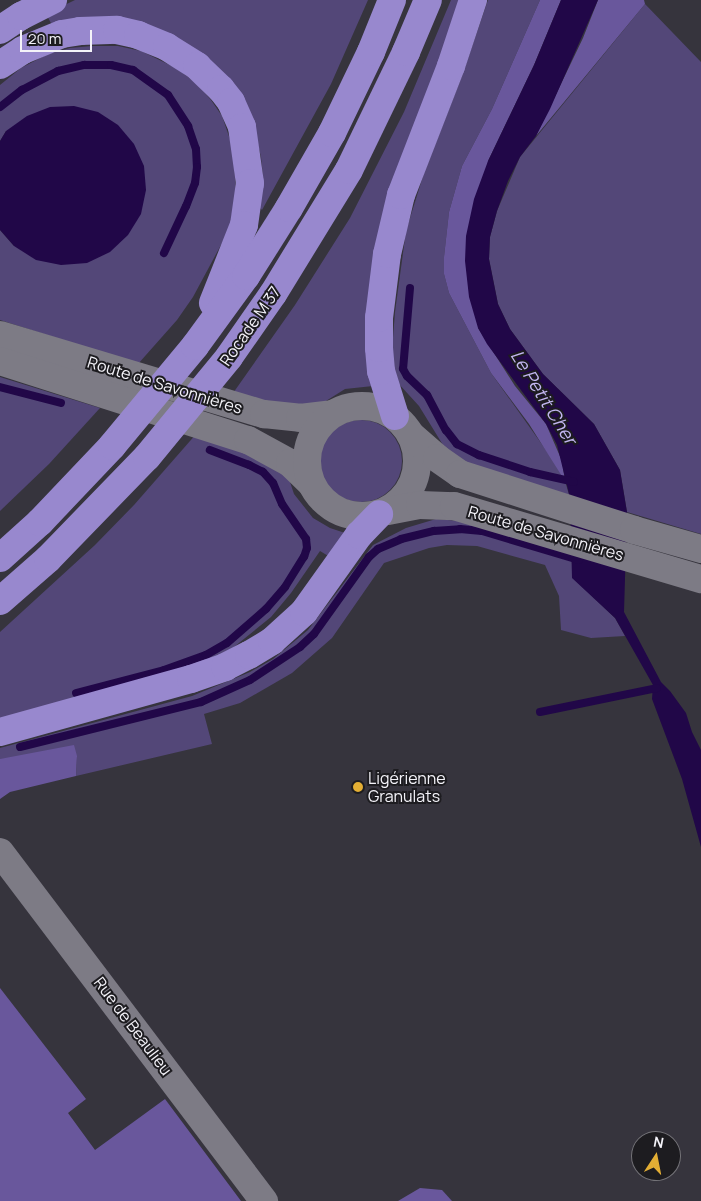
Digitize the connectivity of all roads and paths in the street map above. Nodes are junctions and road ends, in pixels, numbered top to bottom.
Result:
1 (53, 0) edge
2 (392, 0) edge
3 (428, 0) edge
4 (473, 0) edge
5 (0, 30) edge
6 (0, 65) edge
7 (0, 335) edge
8 (195, 346) junction
9 (0, 361) edge
10 (332, 414) junction
11 (403, 426) junction
12 (310, 482) junction
13 (384, 512) junction
14 (701, 549) edge
15 (0, 558) edge
16 (701, 579) edge
17 (0, 601) edge
18 (0, 732) edge
19 (0, 852) edge
20 (264, 1201) edge

1 - 5 highway
2 - 8 highway, Rocade M 37
3 - 17 highway, Rocade M 37
4 - 11 highway
6 - 8 highway
7 - 10 main road, Route de Savonnières
8 - 15 highway, Rocade M 37
9 - 12 main road, Route de Savonnières
10 - 11 main road
10 - 12 main road
11 - 13 main road
11 - 14 main road, Route de Savonnières
12 - 13 main road
13 - 16 main road, Route de Savonnières
13 - 18 highway
19 - 20 main road, Rue de Beaulieu

